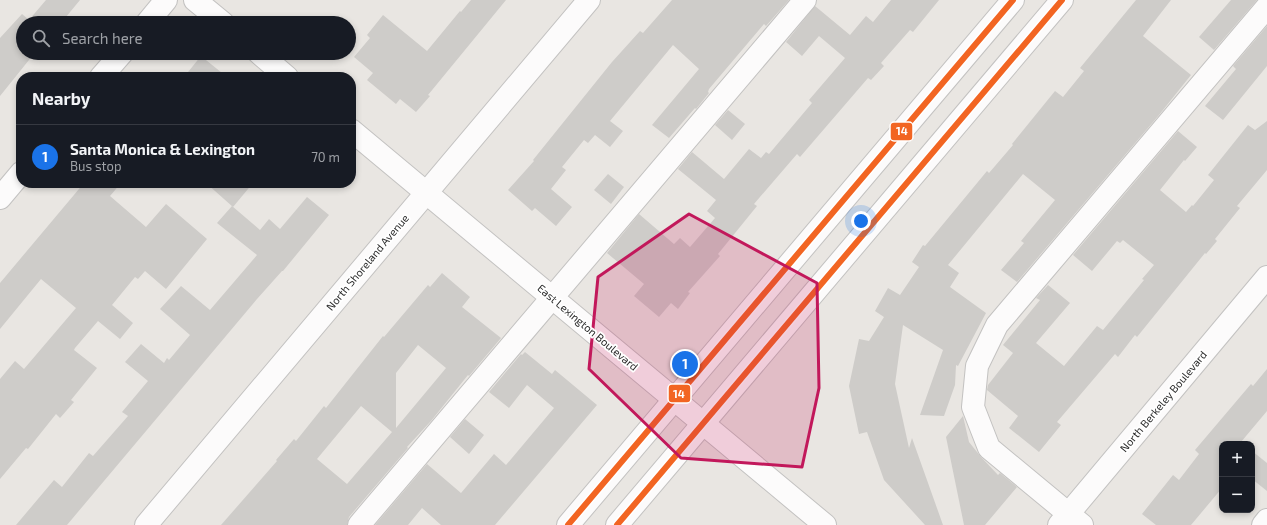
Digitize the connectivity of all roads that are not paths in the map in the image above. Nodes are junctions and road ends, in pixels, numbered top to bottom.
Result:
1 (166, 0) edge
2 (195, 0) edge
3 (589, 0) edge
4 (805, 0) edge
5 (1013, 0) edge
6 (1062, 0) edge
7 (1267, 7) edge
8 (153, 16) edge
9 (214, 16) edge
10 (116, 60) edge
11 (267, 60) edge
12 (106, 72) edge
13 (281, 72) edge
14 (356, 134) edge
15 (16, 179) edge
16 (426, 192) junction
17 (0, 198) edge
18 (1267, 277) edge
19 (553, 298) junction
20 (675, 399) junction
21 (704, 424) junction
22 (1267, 520) edge
23 (1070, 521) edge
24 (146, 525) edge
25 (359, 525) edge
26 (568, 525) edge
27 (617, 525) edge
28 (825, 525) edge
29 (1263, 525) edge

1 - 8 street
2 - 9 street
3 - 16 street, North Shoreland Avenue
4 - 19 street
5 - 20 street
6 - 21 street
7 - 23 street
10 - 12 street
11 - 13 street
14 - 16 street, East Lexington Boulevard
15 - 17 street
16 - 19 street, East Lexington Boulevard
16 - 24 street, North Shoreland Avenue
18 - 23 street, North Berkeley Boulevard
19 - 20 street, East Lexington Boulevard
19 - 25 street
20 - 21 street, East Lexington Boulevard
20 - 26 street
21 - 27 street
21 - 28 street, East Lexington Boulevard
22 - 29 street

